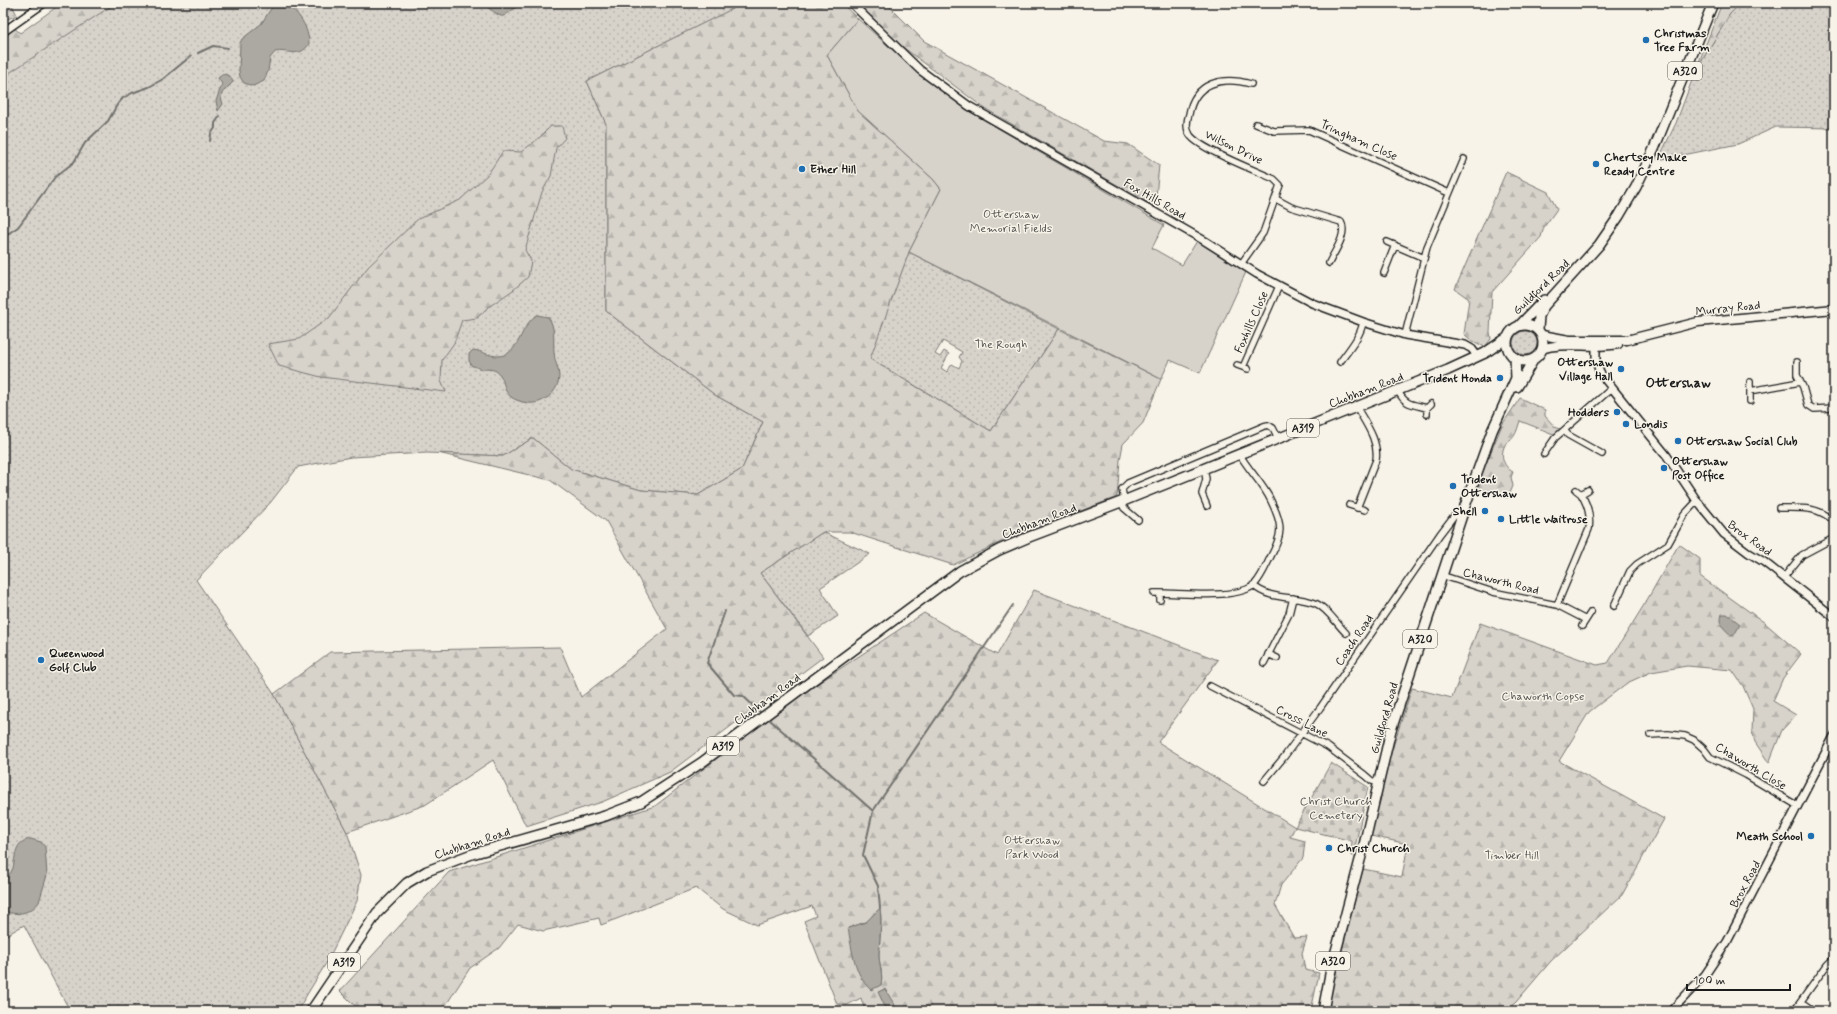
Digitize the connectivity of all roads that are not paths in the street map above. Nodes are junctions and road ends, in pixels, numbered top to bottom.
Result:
1 (44, 3) edge
2 (851, 3) edge
3 (1713, 3) edge
4 (3, 32) edge
5 (1251, 84) dead end
6 (1256, 124) dead end
7 (1464, 159) dead end
8 (1449, 193) junction
9 (1276, 199) junction
10 (1387, 242) dead end
11 (1395, 245) junction
12 (1424, 258) junction
13 (1329, 263) dead end
14 (1241, 264) junction
15 (1581, 265) junction
16 (1384, 273) dead end
17 (1280, 286) junction
18 (1834, 310) edge
19 (1363, 322) junction
20 (1519, 326) junction
21 (1540, 332) junction
22 (1405, 335) junction
23 (1508, 338) junction
24 (1596, 344) junction
25 (1542, 349) junction
26 (1481, 354) junction
27 (1512, 355) junction
28 (1534, 359) junction
29 (1340, 362) dead end
30 (1797, 362) dead end
31 (1243, 367) dead end
32 (1750, 382) dead end
33 (1800, 382) junction
34 (1612, 388) junction
35 (1398, 391) junction
36 (1750, 391) junction
37 (1750, 401) dead end
38 (1432, 404) dead end
39 (1356, 406) junction
40 (1834, 408) edge
41 (1565, 431) junction
42 (1278, 438) junction
43 (1491, 438) junction
44 (1239, 454) junction
45 (1544, 454) dead end
46 (1602, 454) dead end
47 (1204, 468) junction
48 (1588, 490) dead end
49 (1123, 501) junction
50 (1698, 501) junction
51 (1348, 505) dead end
52 (1207, 506) dead end
53 (1357, 508) junction
54 (1780, 508) dead end
55 (1365, 510) dead end
56 (1463, 513) junction
57 (1138, 520) dead end
58 (1834, 521) edge
59 (1834, 538) edge
60 (1441, 575) junction
61 (1784, 577) junction
62 (1253, 585) junction
63 (1154, 593) dead end
64 (1293, 598) junction
65 (1557, 606) junction
66 (1614, 606) dead end
67 (1591, 612) dead end
68 (1834, 618) edge
69 (1586, 620) junction
70 (1582, 626) dead end
71 (1346, 633) dead end
72 (1268, 654) junction
73 (1277, 658) dead end
74 (1264, 662) dead end
75 (1210, 686) dead end
76 (1302, 733) junction
77 (1650, 735) dead end
78 (1834, 736) edge
79 (1264, 781) dead end
80 (1378, 782) junction
81 (1798, 806) junction
82 (1834, 958) edge
83 (1801, 1002) junction
84 (311, 1011) edge
85 (1323, 1011) edge
86 (1672, 1011) edge
87 (1794, 1011) edge
88 (1814, 1011) edge

1 - 4 street
2 - 14 street, Fox Hills Road
3 - 15 main road, Guildford Road / A320
5 - 9 street, Wilson Drive
6 - 8 street, Tringham Close
7 - 8 street
8 - 12 street
9 - 13 street
9 - 14 street, Wilson Drive
10 - 11 street
11 - 12 street
11 - 16 street
12 - 22 street
14 - 17 street, Fox Hills Road
15 - 20 main road, Guildford Road / A320
15 - 21 main road, Guildford Road / A320
17 - 19 street, Fox Hills Road
17 - 31 street, Foxhills Close
18 - 24 main road, Murray Road
19 - 22 street, Fox Hills Road
19 - 29 street
20 - 21 main road
20 - 23 main road
21 - 24 main road, Murray Road
21 - 25 main road
22 - 26 street, Fox Hills Road
23 - 26 main road, Chobham Road / A319
23 - 27 main road
24 - 25 main road, Murray Road
24 - 34 street, Brox Road
25 - 28 main road
26 - 27 main road, Chobham Road / A319
26 - 35 main road, Chobham Road / A319
27 - 28 main road
27 - 43 main road, Guildford Road / A320
28 - 43 main road, Guildford Road / A320
30 - 33 street
32 - 36 street
33 - 36 street
33 - 40 street
34 - 41 street
34 - 50 street, Brox Road
35 - 38 street
35 - 39 main road, Chobham Road / A319
36 - 37 street
39 - 42 main road, Chobham Road / A319
39 - 53 street
41 - 45 street
41 - 46 street
42 - 44 main road, Chobham Road / A319
42 - 49 street
43 - 56 main road, Guildford Road / A320
44 - 47 main road, Chobham Road / A319
44 - 62 street
47 - 49 main road, Chobham Road / A319
47 - 52 street
48 - 65 street
49 - 57 street
49 - 84 main road, Chobham Road / A319
50 - 61 street, Brox Road
50 - 66 street
51 - 53 street
53 - 55 street
54 - 58 street
56 - 60 main road, Guildford Road / A320
56 - 76 street, Coach Road
59 - 61 street
60 - 65 street, Chaworth Road
60 - 80 main road, Guildford Road / A320
61 - 68 street, Brox Road
62 - 63 street
62 - 64 street
64 - 71 street
64 - 72 street
65 - 69 street, Chaworth Road
67 - 69 street
69 - 70 street
72 - 73 street
72 - 74 street
75 - 76 street, Cross Lane
76 - 79 street, Coach Road
76 - 80 street, Cross Lane
77 - 81 street, Chaworth Close
78 - 81 street, Brox Road
80 - 85 main road, Guildford Road / A320
81 - 86 street, Brox Road
82 - 83 street
83 - 87 street
83 - 88 street

